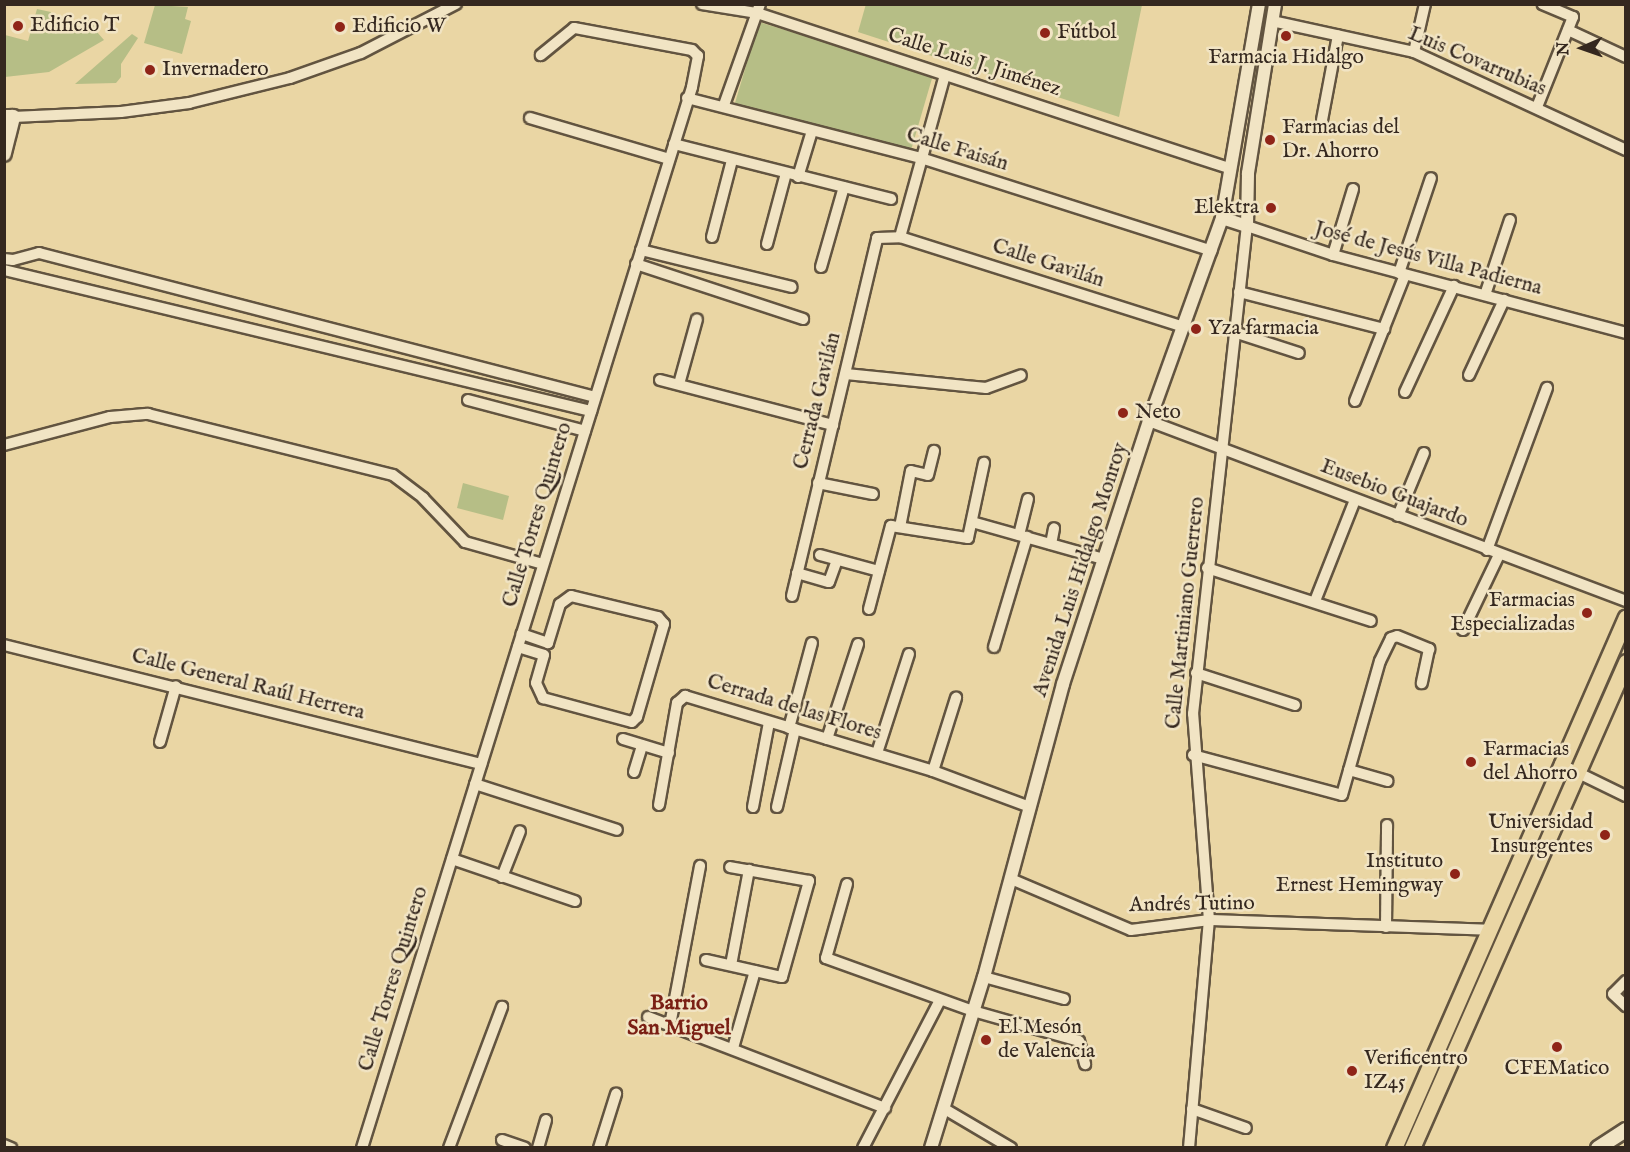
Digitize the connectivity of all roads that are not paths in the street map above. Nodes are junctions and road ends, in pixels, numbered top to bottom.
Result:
1 (456, 4) edge
2 (702, 4) edge
3 (1259, 4) edge
4 (1275, 4) edge
5 (1425, 4) edge
6 (1543, 4) edge
7 (759, 9) edge
8 (1272, 21) junction
9 (1568, 30) junction
10 (1338, 35) junction
11 (1414, 52) junction
12 (541, 55) dead end
13 (1626, 57) edge
14 (945, 75) junction
15 (687, 98) junction
16 (724, 105) junction
17 (1537, 107) junction
18 (9, 117) edge
19 (530, 118) dead end
20 (1322, 120) dead end
21 (812, 131) junction
22 (674, 144) junction
23 (1626, 150) edge
24 (4, 154) edge
25 (921, 158) junction
26 (669, 159) junction
27 (732, 160) junction
28 (1231, 169) junction
29 (786, 173) junction
30 (798, 177) junction
31 (1431, 178) dead end
32 (844, 187) junction
33 (1353, 189) dead end
34 (891, 199) dead end
35 (1222, 218) junction
36 (1510, 220) dead end
37 (1247, 226) junction
38 (712, 237) dead end
39 (900, 237) junction
40 (767, 244) dead end
41 (641, 250) junction
42 (1212, 250) junction
43 (1333, 255) junction
44 (4, 258) edge
45 (636, 264) junction
46 (821, 267) dead end
47 (4, 270) edge
48 (1402, 274) junction
49 (1454, 286) junction
50 (792, 287) dead end
51 (1239, 292) junction
52 (1485, 295) junction
53 (1504, 300) junction
54 (697, 319) dead end
55 (803, 319) dead end
56 (1183, 327) junction
57 (1384, 329) junction
58 (1234, 332) junction
59 (1626, 333) edge
60 (1299, 353) dead end
61 (846, 374) junction
62 (1021, 375) dead end
63 (1468, 375) dead end
64 (660, 380) dead end
65 (679, 384) junction
66 (1547, 388) dead end
67 (1405, 392) dead end
68 (596, 397) junction
69 (468, 400) dead end
70 (1355, 401) dead end
71 (591, 411) junction
72 (1149, 421) junction
73 (833, 425) junction
74 (585, 431) junction
75 (4, 445) edge
76 (1222, 449) junction
77 (934, 452) dead end
78 (1424, 453) dead end
79 (984, 464) dead end
80 (818, 483) junction
81 (873, 494) dead end
82 (1028, 499) dead end
83 (1355, 500) junction
84 (1398, 516) junction
85 (972, 522) junction
86 (900, 527) junction
87 (1054, 528) dead end
88 (1023, 536) junction
89 (1051, 544) junction
90 (1487, 550) junction
91 (820, 555) dead end
92 (1499, 555) junction
93 (837, 560) junction
94 (1104, 560) junction
95 (543, 564) junction
96 (1207, 568) junction
97 (879, 571) junction
98 (797, 573) junction
99 (792, 596) dead end
100 (1315, 601) junction
101 (1626, 601) edge
102 (868, 609) dead end
103 (1626, 617) edge
104 (1371, 621) dead end
105 (1463, 630) dead end
106 (522, 634) junction
107 (812, 643) dead end
108 (858, 644) dead end
109 (4, 645) edge
110 (994, 646) dead end
111 (518, 647) junction
112 (909, 654) dead end
113 (1626, 662) edge
114 (1196, 673) junction
115 (1422, 683) dead end
116 (176, 686) junction
117 (956, 698) dead end
118 (1295, 705) dead end
119 (769, 722) junction
120 (792, 728) junction
121 (623, 739) dead end
122 (827, 739) junction
123 (160, 742) dead end
124 (642, 745) junction
125 (669, 753) junction
126 (877, 753) junction
127 (1193, 755) junction
128 (481, 764) junction
129 (1560, 764) junction
130 (1349, 770) junction
131 (933, 771) junction
132 (634, 772) dead end
133 (1577, 772) junction
134 (1387, 781) dead end
135 (475, 784) junction
136 (1626, 796) edge
137 (659, 806) dead end
138 (753, 807) dead end
139 (777, 807) dead end
140 (1030, 807) junction
141 (1388, 825) dead end
142 (617, 830) dead end
143 (520, 831) dead end
144 (452, 859) junction
145 (700, 866) dead end
146 (730, 867) dead end
147 (749, 870) junction
148 (502, 877) junction
149 (1011, 879) junction
150 (847, 884) dead end
151 (575, 901) dead end
152 (1209, 920) junction
153 (1386, 927) junction
154 (1491, 930) junction
155 (706, 960) dead end
156 (731, 965) junction
157 (755, 971) junction
158 (984, 977) junction
159 (1626, 981) edge
160 (1064, 999) dead end
161 (940, 1000) junction
162 (1626, 1006) edge
163 (502, 1007) dead end
164 (973, 1011) junction
165 (648, 1017) dead end
166 (670, 1025) junction
167 (734, 1048) junction
168 (1085, 1064) dead end
169 (616, 1094) dead end
170 (885, 1108) junction
171 (943, 1108) junction
172 (1192, 1109) junction
173 (546, 1120) dead end
174 (1246, 1128) dead end
175 (1626, 1130) edge
176 (502, 1140) dead end
177 (4, 1145) edge
178 (11, 1148) edge
179 (362, 1148) edge
180 (449, 1148) edge
181 (525, 1148) edge
182 (538, 1148) edge
183 (599, 1148) edge
184 (863, 1148) edge
185 (931, 1148) edge
186 (1011, 1148) edge
187 (1189, 1148) edge
188 (1394, 1148) edge
189 (1412, 1148) edge
190 (1598, 1148) edge

1 - 18 street
2 - 7 street, Calle Luis J. Jiménez
3 - 28 street, Avenida Luis Hidalgo Monroy
4 - 8 street
5 - 11 street
6 - 9 street
7 - 14 street, Calle Luis J. Jiménez
7 - 16 street
8 - 10 street, Luis Covarrubias
8 - 37 street
9 - 13 street
9 - 17 street
10 - 11 street, Luis Covarrubias
10 - 20 street
11 - 17 street, Luis Covarrubias
12 - 15 street, Calle Torres Quintero
14 - 25 street
14 - 28 street, Calle Luis J. Jiménez
15 - 16 street, Calle Faisán
15 - 22 street, Calle Torres Quintero
16 - 21 street, Calle Faisán
17 - 23 street, Luis Covarrubias
18 - 24 main road
19 - 26 street
21 - 25 street, Calle Faisán
21 - 30 street
22 - 26 street, Calle Torres Quintero
22 - 27 street
25 - 39 street
25 - 42 street, Calle Faisán
26 - 41 street, Calle Torres Quintero
27 - 29 street
27 - 38 street
28 - 35 street, Avenida Luis Hidalgo Monroy
29 - 30 street
29 - 40 street
30 - 32 street
31 - 48 street
32 - 34 street
32 - 46 street
33 - 43 street
35 - 37 street, José de Jesús Villa Padierna
35 - 42 street, Avenida Luis Hidalgo Monroy
36 - 52 street
37 - 43 street, José de Jesús Villa Padierna
37 - 51 street, Calle Martiniano Guerrero
39 - 56 street, Calle Gavilán
39 - 61 street, Cerrada Gavilán
41 - 45 street, Calle Torres Quintero
41 - 50 street
42 - 56 street, Avenida Luis Hidalgo Monroy
43 - 48 street, José de Jesús Villa Padierna
44 - 68 street
45 - 55 street
45 - 68 street, Calle Torres Quintero
47 - 71 street
48 - 49 street, José de Jesús Villa Padierna
48 - 57 street
49 - 52 street, José de Jesús Villa Padierna
49 - 67 street
51 - 57 street
51 - 58 street, Calle Martiniano Guerrero
52 - 53 street, José de Jesús Villa Padierna
53 - 59 street, José de Jesús Villa Padierna
53 - 63 street
54 - 65 street
56 - 72 street, Avenida Luis Hidalgo Monroy
57 - 70 street
58 - 60 street
58 - 76 street, Calle Martiniano Guerrero
61 - 62 street
61 - 73 street, Cerrada Gavilán
64 - 65 street
65 - 73 street
66 - 90 street
68 - 71 street, Calle Torres Quintero
69 - 74 street
71 - 74 street, Calle Torres Quintero
72 - 76 street, Eusebio Guajardo
72 - 94 street, Avenida Luis Hidalgo Monroy
73 - 80 street, Cerrada Gavilán
74 - 95 street, Calle Torres Quintero
75 - 95 street
76 - 83 street, Eusebio Guajardo
76 - 96 street, Calle Martiniano Guerrero
77 - 86 street
78 - 84 street
79 - 85 street
80 - 81 street
80 - 98 street, Cerrada Gavilán
82 - 88 street
83 - 84 street, Eusebio Guajardo
83 - 100 street
84 - 90 street, Eusebio Guajardo
85 - 86 street
85 - 88 street
86 - 97 street
87 - 89 street
88 - 89 street
88 - 110 street
89 - 94 street
90 - 92 street, Eusebio Guajardo
91 - 93 street
92 - 101 street, Eusebio Guajardo
92 - 105 street
93 - 97 street
93 - 98 street
94 - 140 street, Avenida Luis Hidalgo Monroy
95 - 106 street, Calle Torres Quintero
96 - 100 street
96 - 114 street, Calle Martiniano Guerrero
97 - 102 street
98 - 99 street, Cerrada Gavilán
100 - 104 street
103 - 129 main road
106 - 111 street, Calle Torres Quintero
106 - 111 street
107 - 120 street
108 - 122 street
109 - 116 street, Calle General Raúl Herrera
111 - 128 street, Calle Torres Quintero
112 - 126 street
113 - 133 main road
114 - 118 street
114 - 127 street, Calle Martiniano Guerrero
115 - 130 street
116 - 123 street
116 - 128 street, Calle General Raúl Herrera
117 - 131 street
119 - 120 street, Cerrada de las Flores
119 - 125 street, Cerrada de las Flores
119 - 138 street
120 - 122 street, Cerrada de las Flores
120 - 139 street
121 - 124 street
122 - 126 street, Cerrada de las Flores
124 - 125 street
124 - 132 street
125 - 137 street, Cerrada de las Flores
126 - 131 street, Cerrada de las Flores
127 - 130 street
127 - 152 street, Calle Martiniano Guerrero
128 - 135 street, Calle Torres Quintero
129 - 133 street
129 - 154 main road
130 - 134 street
131 - 140 street, Cerrada de las Flores
133 - 136 street
133 - 189 main road
135 - 142 street
135 - 144 street, Calle Torres Quintero
140 - 149 street, Avenida Luis Hidalgo Monroy
141 - 153 street
143 - 148 street
144 - 148 street
144 - 179 street, Calle Torres Quintero
145 - 166 street
146 - 147 street
147 - 156 street
147 - 157 street
148 - 151 street
149 - 152 street, Andrés Tutino
149 - 158 street, Avenida Luis Hidalgo Monroy
150 - 161 street
152 - 153 street, Andrés Tutino
152 - 172 street, Calle Martiniano Guerrero
153 - 154 street, Andrés Tutino
154 - 188 main road
155 - 156 street
156 - 157 street
157 - 167 street
158 - 160 street
158 - 164 street, Avenida Luis Hidalgo Monroy
159 - 162 street
161 - 164 street
161 - 170 street
163 - 180 street
164 - 168 street
164 - 171 street, Avenida Luis Hidalgo Monroy
165 - 166 street
166 - 167 street
167 - 170 street
169 - 183 street
170 - 184 street
171 - 185 street, Avenida Luis Hidalgo Monroy
171 - 186 street
172 - 174 street
172 - 187 street, Calle Martiniano Guerrero
173 - 182 street
175 - 190 main road
176 - 181 street
177 - 178 street

